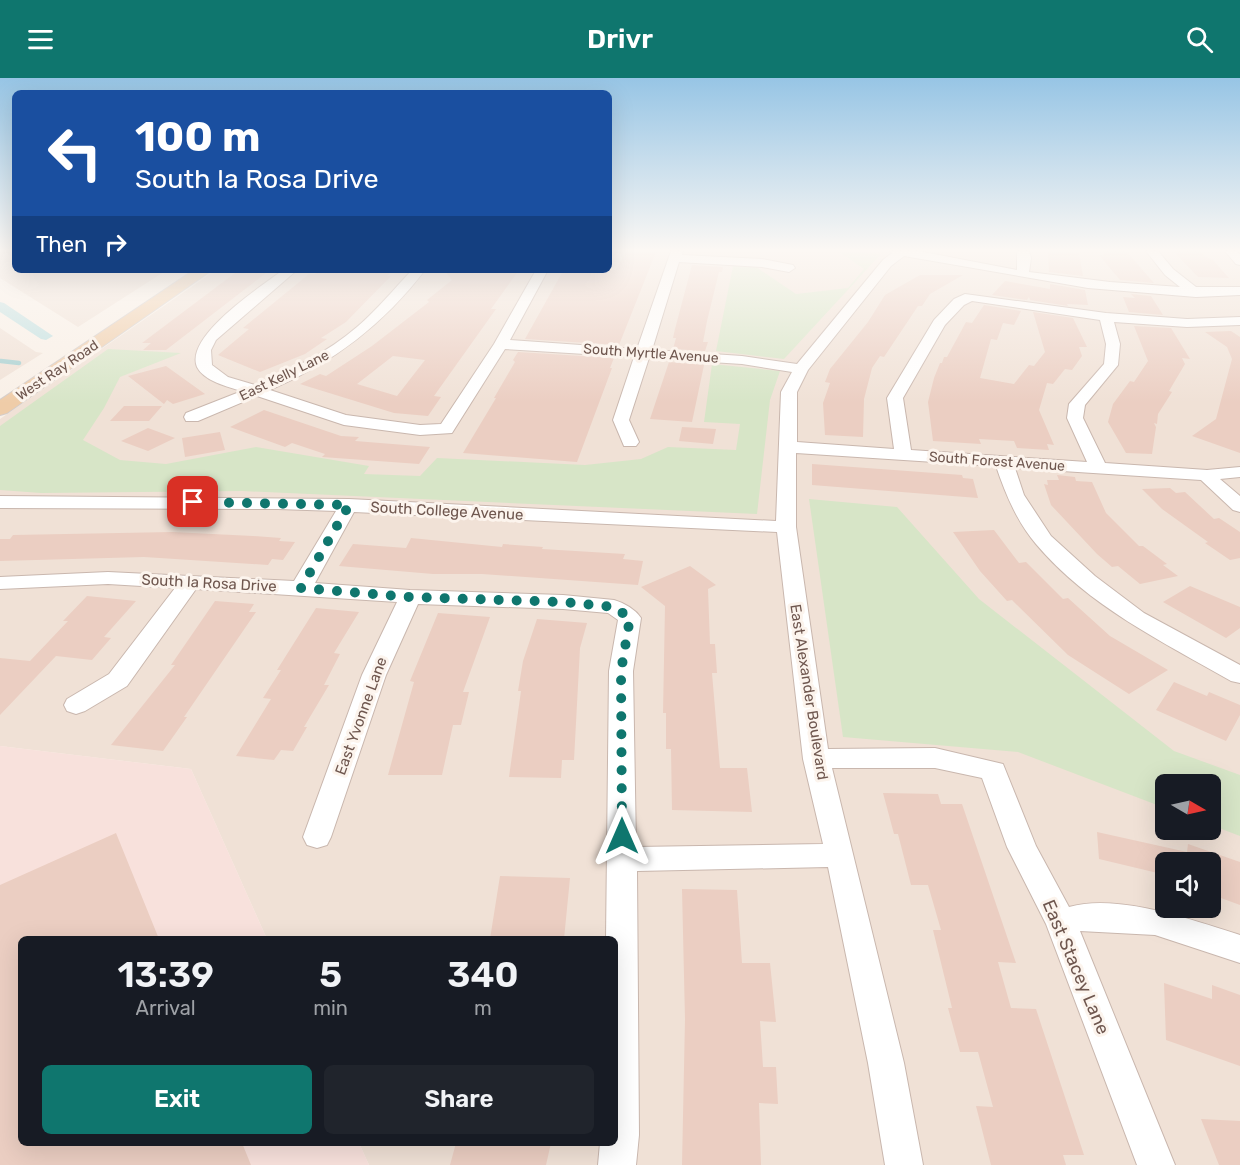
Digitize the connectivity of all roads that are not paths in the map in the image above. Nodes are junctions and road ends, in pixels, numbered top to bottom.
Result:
1 (132, 302) edge
2 (157, 302) edge
3 (252, 302) edge
4 (389, 302) edge
5 (524, 302) edge
6 (660, 302) edge
7 (856, 302) edge
8 (960, 302) edge
9 (1002, 302) edge
10 (1211, 302) edge
11 (1106, 317) junction
12 (1240, 320) edge
13 (501, 344) junction
14 (643, 352) junction
15 (801, 369) junction
16 (0, 388) edge
17 (256, 390) junction
18 (0, 409) edge
19 (192, 417) dead end
20 (630, 442) dead end
21 (786, 447) junction
22 (903, 454) junction
23 (1004, 462) junction
24 (1098, 467) junction
25 (1240, 472) edge
26 (1207, 475) junction
27 (0, 502) edge
28 (349, 505) junction
29 (1240, 506) edge
30 (786, 527) junction
31 (190, 582) junction
32 (0, 583) edge
33 (301, 588) junction
34 (410, 597) junction
35 (1240, 675) edge
36 (76, 705) dead end
37 (816, 759) junction
38 (317, 837) dead end
39 (840, 855) junction
40 (622, 859) junction
41 (1061, 923) junction
42 (1240, 949) edge
43 (617, 1165) edge
44 (904, 1165) edge
45 (1156, 1165) edge

1 - 16 main road, West Ray Road
2 - 18 main road, West Ray Road
3 - 17 street
4 - 17 street, East Kelly Lane
5 - 13 street
6 - 14 street
7 - 15 street, East Alexander Boulevard
8 - 22 street
9 - 11 street
10 - 12 street
11 - 12 street
11 - 24 street
13 - 14 street, South Myrtle Avenue
13 - 17 street
14 - 15 street, South Myrtle Avenue
14 - 20 street
15 - 21 street, East Alexander Boulevard
17 - 19 street, East Kelly Lane
21 - 22 street, South Forest Avenue
21 - 30 street, East Alexander Boulevard
22 - 23 street, South Forest Avenue
23 - 24 street, South Forest Avenue
23 - 35 street
24 - 26 street, South Forest Avenue
25 - 26 street, South Forest Avenue
26 - 29 street
27 - 28 street, South College Avenue
28 - 30 street, South College Avenue
28 - 33 street
30 - 37 street, East Alexander Boulevard
31 - 32 street, South la Rosa Drive
31 - 33 street, South la Rosa Drive
31 - 36 street
33 - 34 street, South la Rosa Drive
34 - 38 street, East Yvonne Lane
34 - 40 street, South la Rosa Drive
37 - 39 street, East Alexander Boulevard
37 - 41 street, East Stacey Lane
39 - 40 street
39 - 44 street, East Alexander Boulevard
40 - 43 street
41 - 42 street
41 - 45 street, East Stacey Lane

